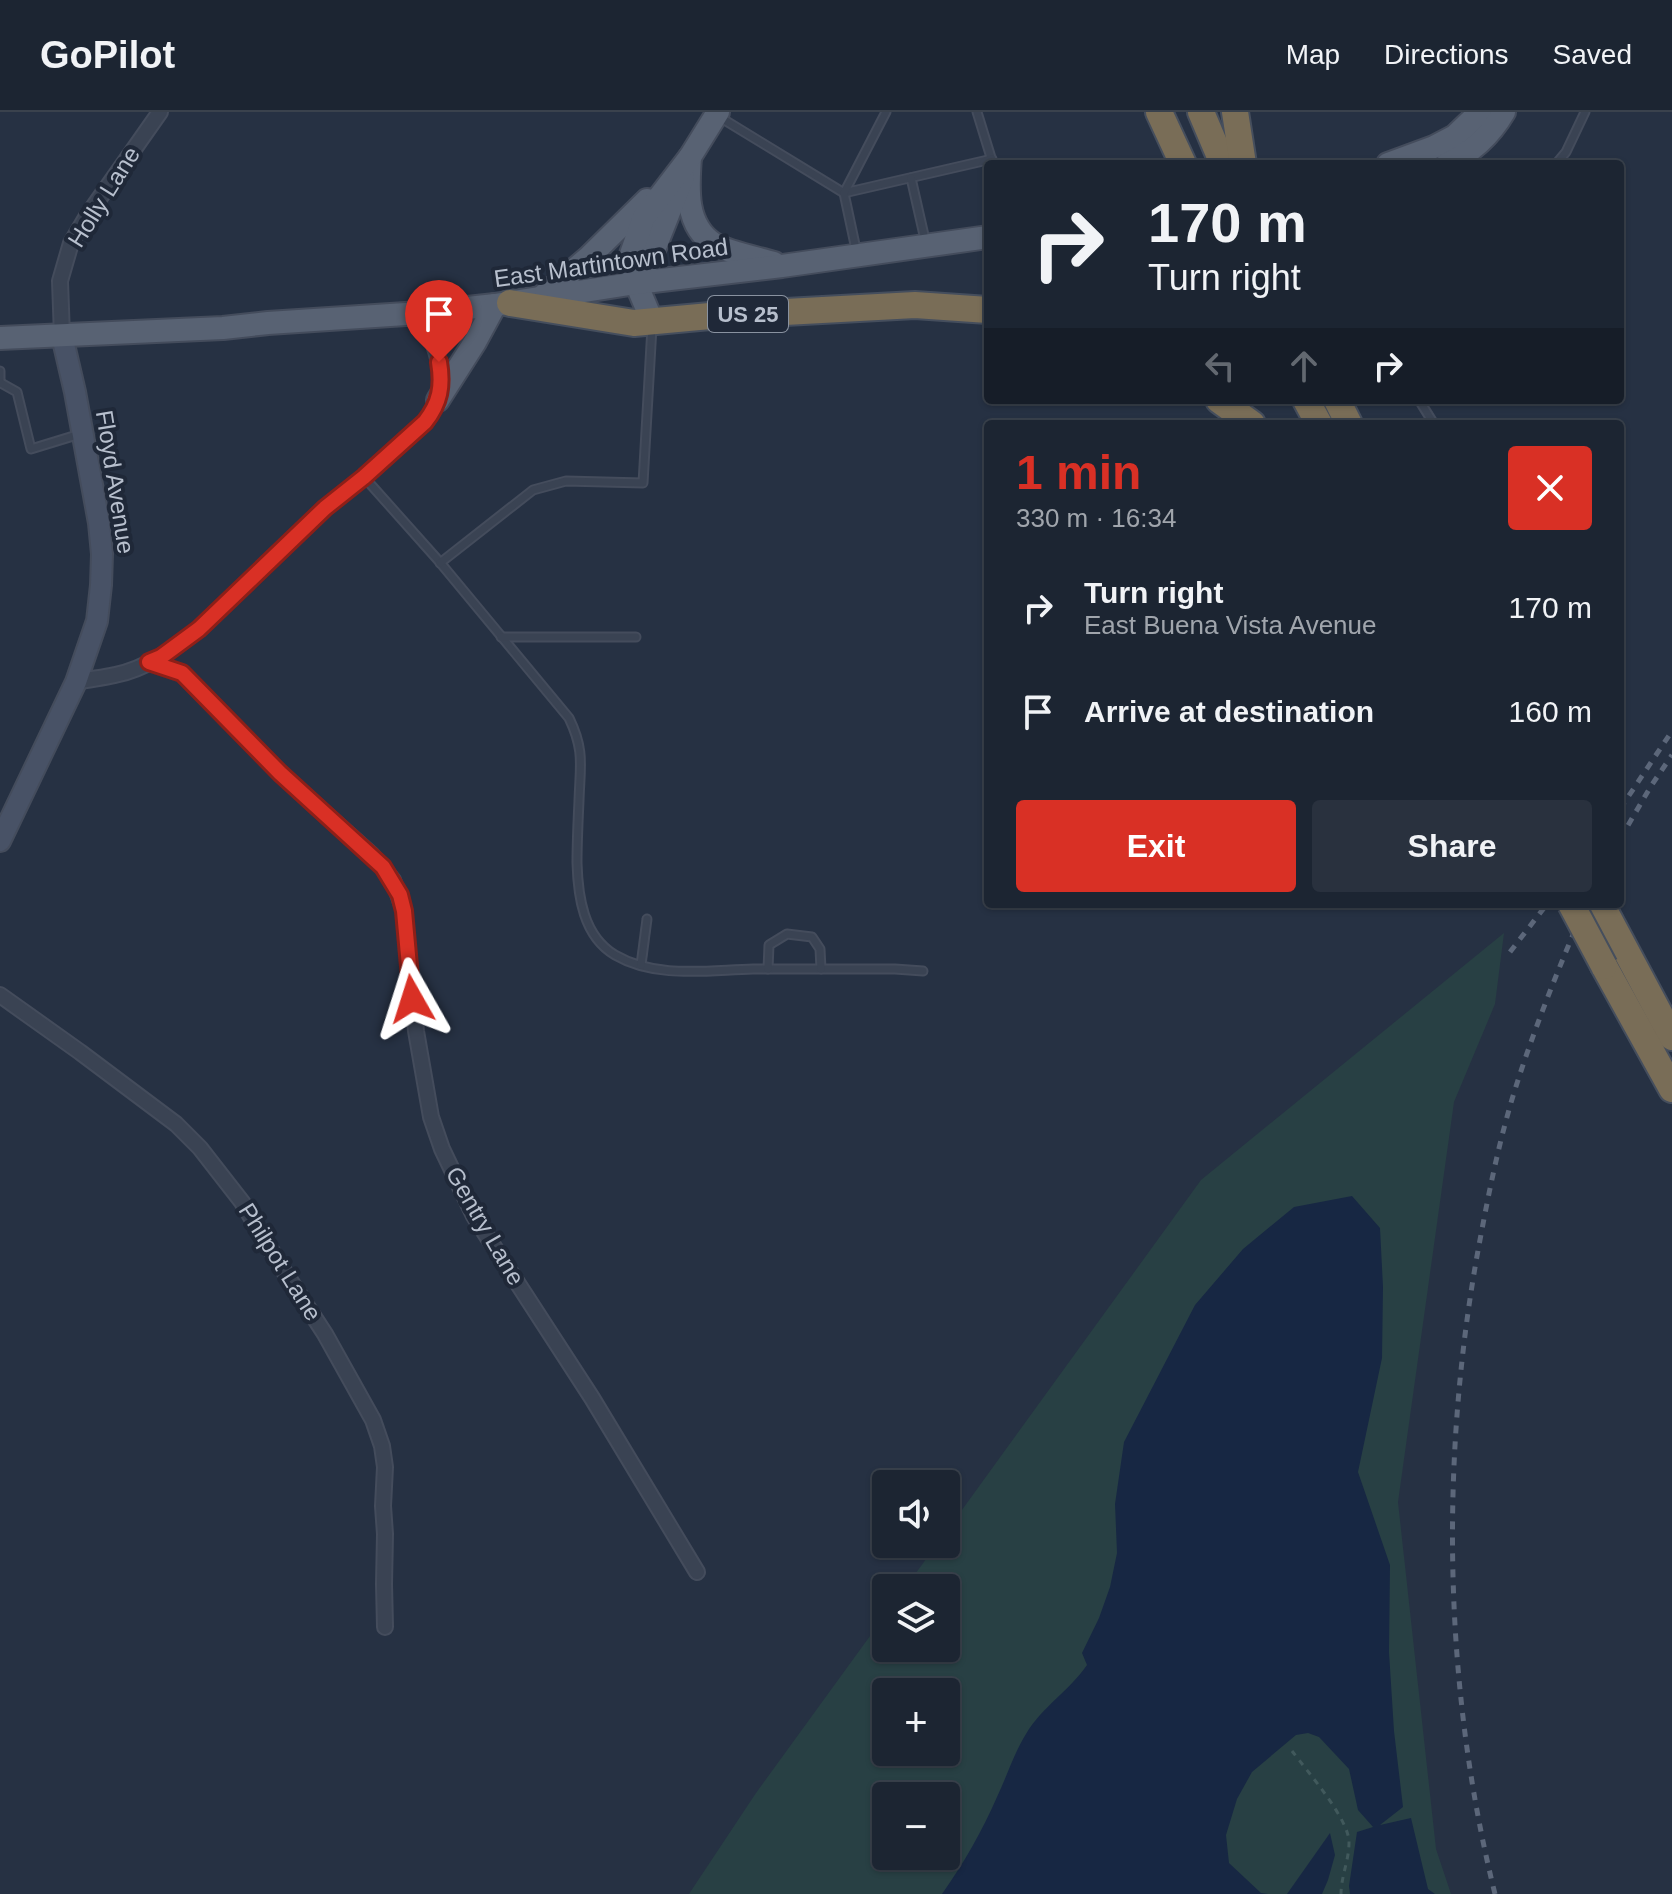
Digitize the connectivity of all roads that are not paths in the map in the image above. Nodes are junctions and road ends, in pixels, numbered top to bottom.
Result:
1 (160, 112) edge
2 (886, 112) edge
3 (977, 112) edge
4 (1159, 112) edge
5 (1201, 112) edge
6 (1235, 112) edge
7 (1480, 112) edge
8 (1504, 112) edge
9 (1585, 112) edge
10 (715, 113) edge
11 (690, 157) junction
12 (993, 160) edge
13 (1181, 160) edge
14 (1221, 160) edge
15 (1242, 160) edge
16 (1399, 160) edge
17 (1456, 160) edge
18 (1559, 160) edge
19 (984, 163) edge
20 (911, 178) junction
21 (844, 193) junction
22 (984, 238) edge
23 (927, 246) junction
24 (857, 256) junction
25 (782, 266) junction
26 (636, 283) junction
27 (542, 298) junction
28 (503, 304) junction
29 (984, 310) edge
30 (421, 313) junction
31 (652, 321) junction
32 (62, 336) junction
33 (0, 338) edge
34 (0, 371) edge
35 (1, 383) edge
36 (438, 400) junction
37 (1224, 404) edge
38 (1246, 420) edge
39 (82, 434) junction
40 (364, 477) junction
41 (440, 563) junction
42 (501, 637) junction
43 (636, 637) dead end
44 (149, 662) junction
45 (76, 682) junction
46 (0, 841) edge
47 (1573, 908) edge
48 (1603, 908) edge
49 (647, 919) dead end
50 (641, 965) junction
51 (768, 969) junction
52 (821, 969) junction
53 (923, 971) dead end
54 (0, 995) edge
55 (1672, 1037) edge
56 (1672, 1089) edge
57 (697, 1572) dead end
58 (385, 1627) dead end

1 - 32 street, Holly Lane
2 - 21 lane
3 - 12 lane
4 - 13 highway
5 - 14 highway
6 - 15 highway
7 - 16 main road
8 - 17 main road
9 - 18 lane
10 - 11 main road
10 - 21 lane
11 - 25 main road
11 - 26 main road
11 - 27 main road
19 - 20 lane
20 - 21 lane
20 - 23 lane
21 - 24 lane
22 - 23 main road, East Martintown Road / US 25
23 - 24 main road, East Martintown Road / US 25
24 - 25 main road, East Martintown Road / US 25
25 - 26 main road, East Martintown Road / US 25
26 - 27 main road, East Martintown Road / US 25
26 - 31 main road
27 - 28 main road, East Martintown Road / US 25
28 - 30 main road, East Martintown Road / US 25
28 - 31 highway, US 25
28 - 36 main road
29 - 31 highway, US 25
30 - 32 main road, East Martintown Road / US 25
30 - 36 street
31 - 41 lane
32 - 33 main road, East Martintown Road / US 25
32 - 39 main road, Floyd Avenue
34 - 35 lane
35 - 39 lane
36 - 40 street
37 - 38 highway
39 - 45 main road, Floyd Avenue
40 - 41 lane
40 - 44 street
41 - 42 lane
42 - 43 lane
42 - 50 lane
44 - 45 street
44 - 57 street, Gentry Lane
45 - 46 main road, Floyd Avenue
47 - 56 highway, bridge
48 - 55 highway
49 - 50 lane
50 - 51 lane
51 - 52 lane
51 - 52 lane
52 - 53 lane
54 - 58 street, Philpot Lane

